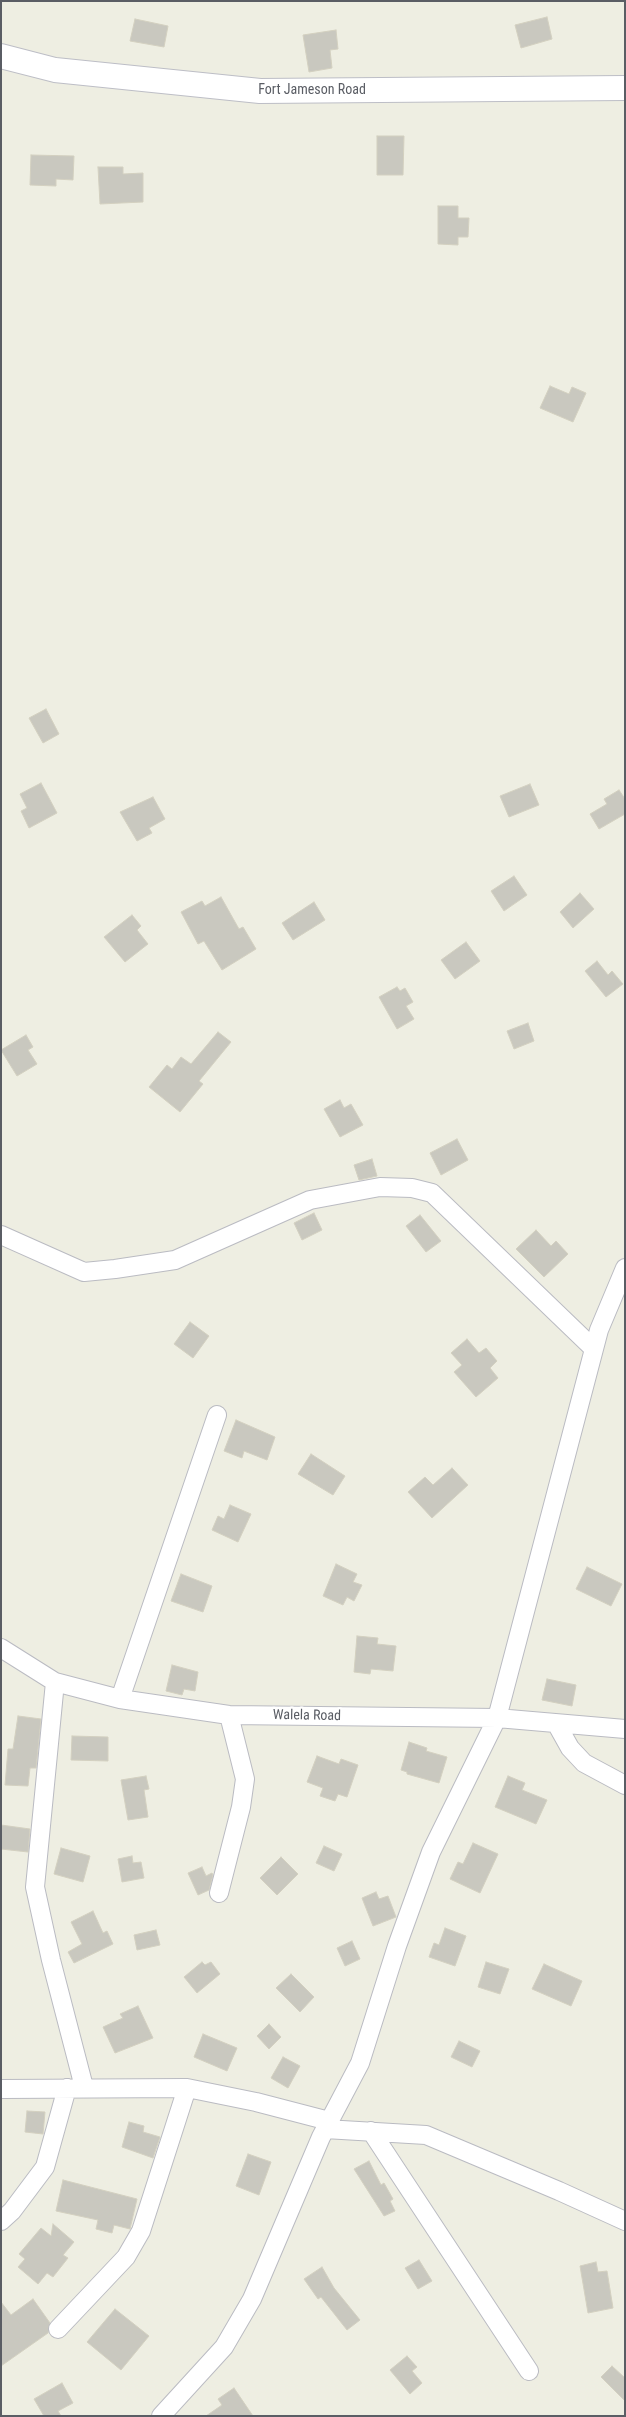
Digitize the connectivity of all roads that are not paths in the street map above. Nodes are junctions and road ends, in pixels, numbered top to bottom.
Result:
1 (1, 56) edge
2 (625, 88) edge
3 (1, 1235) edge
4 (625, 1268) edge
5 (594, 1349) junction
6 (217, 1415) dead end
7 (1, 1648) edge
8 (55, 1682) junction
9 (120, 1699) junction
10 (229, 1715) junction
11 (497, 1718) junction
12 (556, 1723) junction
13 (625, 1729) edge
14 (625, 1785) edge
15 (219, 1893) dead end
16 (76, 2088) junction
17 (187, 2088) junction
18 (1, 2090) edge
19 (327, 2125) junction
20 (371, 2131) junction
21 (1, 2221) edge
22 (625, 2222) edge
23 (58, 2329) dead end
24 (529, 2371) dead end
25 (160, 2416) edge

1 - 2 street, Fort Jameson Road
3 - 5 street
4 - 5 street
5 - 11 street
6 - 9 street
7 - 8 street, Walela Road
8 - 9 street, Walela Road
8 - 16 street
9 - 10 street, Walela Road
10 - 11 street, Walela Road
10 - 15 street
11 - 12 street, Walela Road
11 - 19 street
12 - 13 street, Walela Road
12 - 14 street
16 - 17 street
16 - 18 street
16 - 21 street
17 - 19 street
17 - 23 street
19 - 20 street
19 - 25 street
20 - 22 street
20 - 24 street

